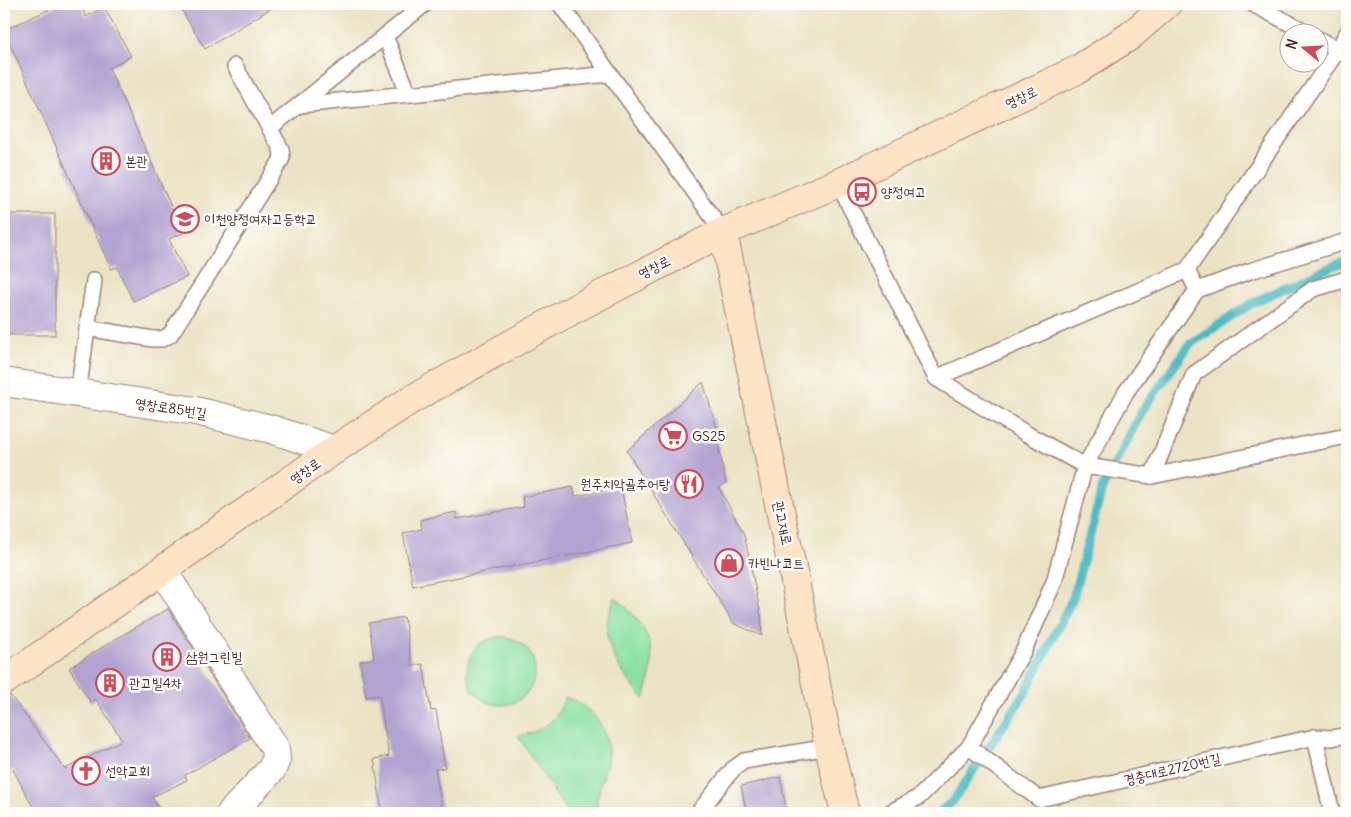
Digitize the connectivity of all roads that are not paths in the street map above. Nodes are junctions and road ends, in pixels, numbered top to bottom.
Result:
1 (425, 4) edge
2 (560, 4) edge
3 (1167, 4) edge
4 (1253, 4) edge
5 (1287, 22) edge
6 (1347, 33) edge
7 (385, 36) junction
8 (1328, 44) edge
9 (1343, 52) edge
10 (235, 66) dead end
11 (610, 74) junction
12 (408, 94) junction
13 (298, 105) junction
14 (270, 128) junction
15 (838, 183) junction
16 (723, 232) junction
17 (1347, 240) edge
18 (1186, 270) junction
19 (94, 280) dead end
20 (1347, 280) edge
21 (1197, 290) junction
22 (87, 328) junction
23 (936, 378) junction
24 (4, 382) edge
25 (78, 394) junction
26 (1347, 436) edge
27 (334, 450) junction
28 (1092, 467) junction
29 (1152, 476) junction
30 (163, 571) junction
31 (4, 681) edge
32 (1347, 735) edge
33 (1315, 738) junction
34 (829, 747) junction
35 (972, 749) junction
36 (231, 813) edge
37 (698, 813) edge
38 (845, 813) edge
39 (889, 813) edge
40 (1332, 813) edge

1 - 7 lane
2 - 11 lane
3 - 15 street, 영창로
4 - 5 lane
6 - 9 lane
7 - 12 lane
7 - 13 lane
8 - 9 lane
9 - 18 lane
10 - 14 lane
11 - 12 lane
11 - 16 lane
12 - 13 lane
13 - 14 lane
14 - 22 lane
15 - 16 street, 영창로
15 - 23 lane
16 - 27 street, 영창로
16 - 34 street, 관고재로
17 - 21 lane
18 - 21 lane
18 - 23 lane
19 - 22 lane
20 - 29 lane
21 - 28 lane
22 - 25 lane
23 - 28 lane
24 - 25 street, 영창로85번길
25 - 27 street, 영창로85번길
26 - 29 lane
27 - 30 street, 영창로
28 - 29 lane
28 - 35 lane
30 - 31 street, 영창로
30 - 36 street
32 - 33 lane, 경충대로2720번길
33 - 35 lane, 경충대로2720번길
33 - 40 lane
34 - 37 lane
34 - 38 street, 관고재로
35 - 39 lane

